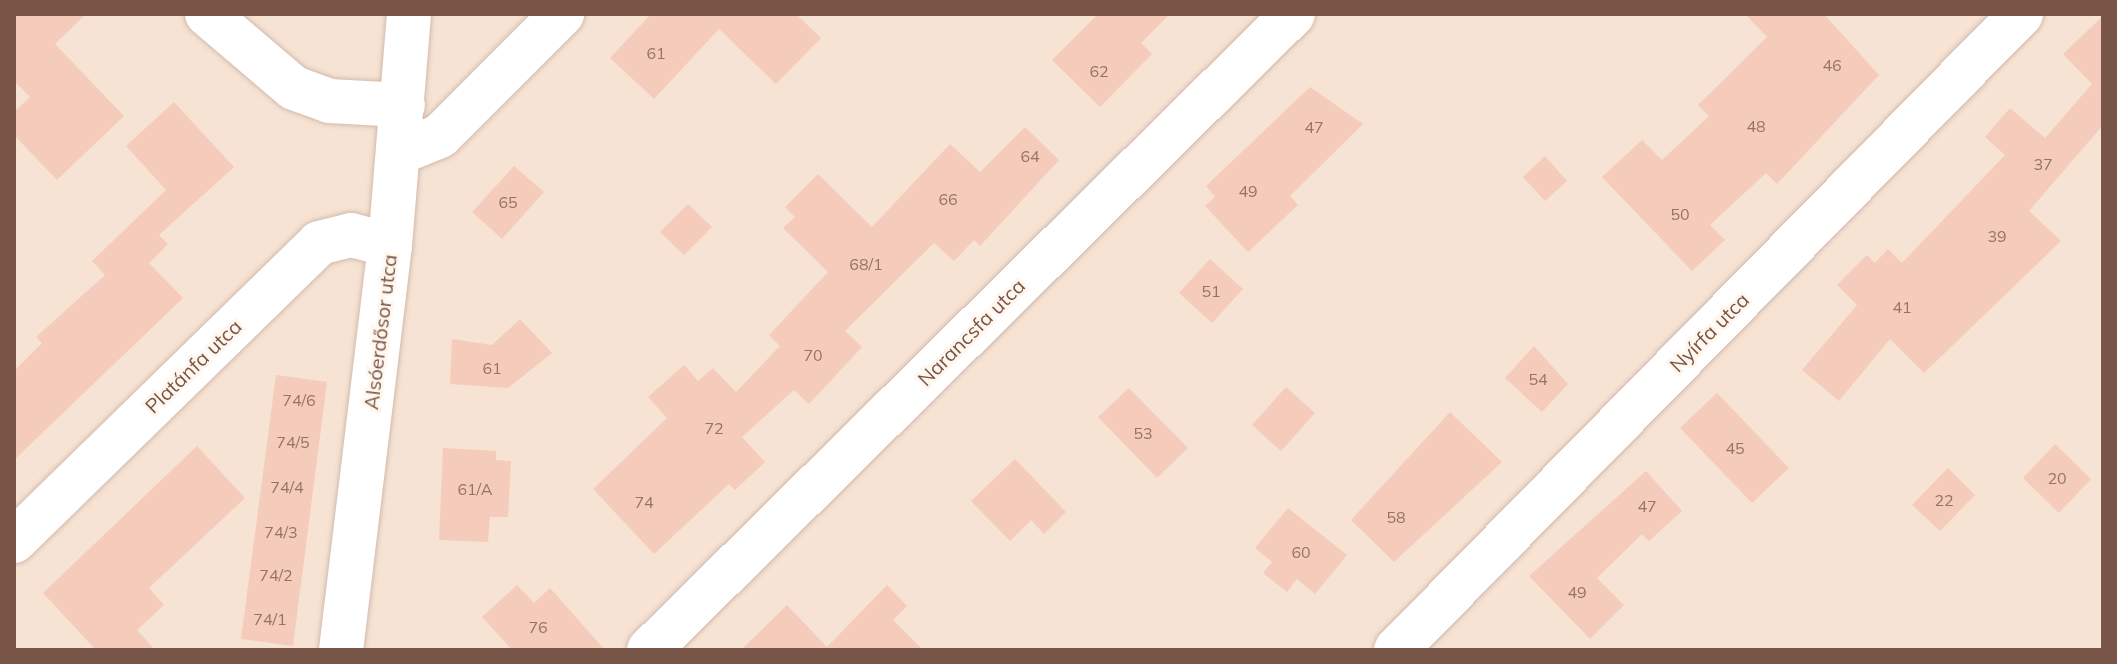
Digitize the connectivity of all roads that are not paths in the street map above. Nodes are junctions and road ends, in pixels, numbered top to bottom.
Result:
1 (207, 14) edge
2 (409, 14) edge
3 (562, 14) edge
4 (1293, 14) edge
5 (2021, 14) edge
6 (403, 105) junction
7 (398, 153) junction
8 (390, 245) junction
9 (14, 541) edge
10 (341, 650) edge
11 (649, 650) edge
12 (1396, 650) edge

1 - 6 street
2 - 6 street, Alsóerdősor utca
3 - 7 street
4 - 11 street, Narancsfa utca
5 - 12 street, Nyírfa utca
6 - 7 street, Alsóerdősor utca
7 - 8 street, Alsóerdősor utca
8 - 9 street, Platánfa utca
8 - 10 street, Alsóerdősor utca

